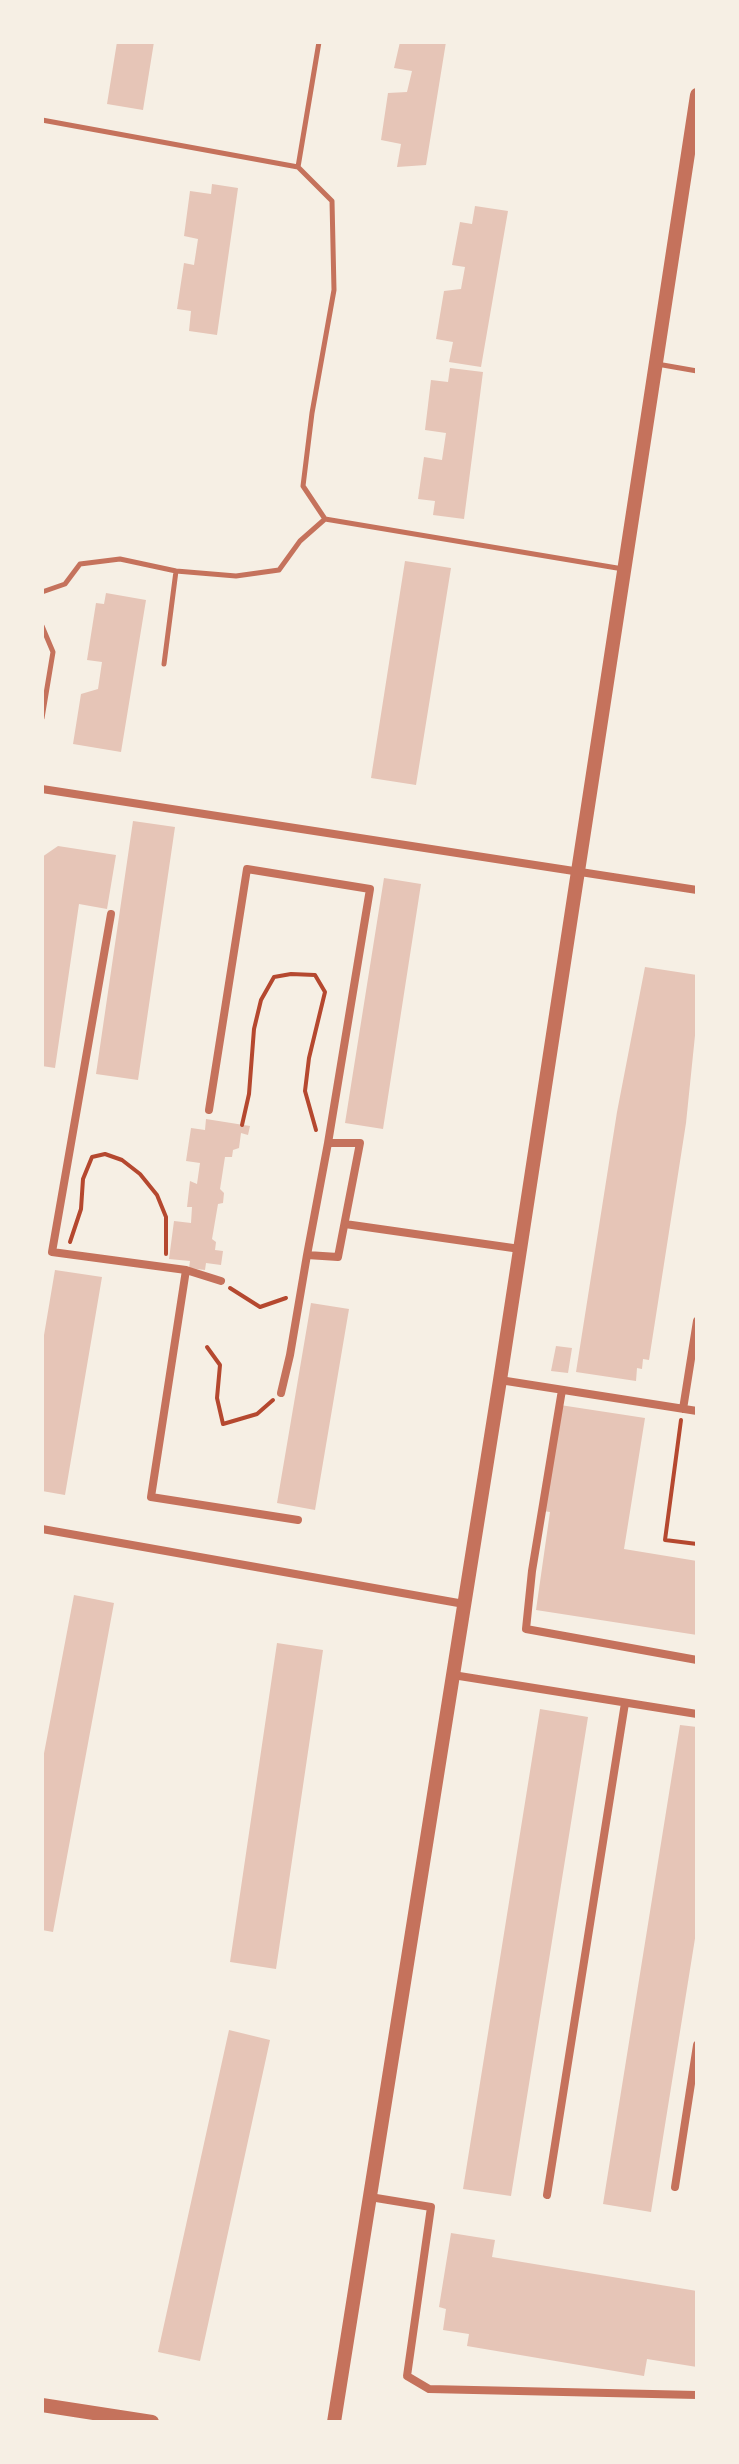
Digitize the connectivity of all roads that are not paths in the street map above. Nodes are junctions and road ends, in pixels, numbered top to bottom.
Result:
1 (319, 42) edge
2 (697, 95) edge
3 (42, 120) edge
4 (298, 167) junction
5 (656, 364) junction
6 (697, 371) edge
7 (325, 519) junction
8 (624, 569) junction
9 (176, 571) junction
10 (42, 592) edge
11 (42, 626) edge
12 (164, 664) dead end
13 (42, 718) edge
14 (42, 789) edge
15 (577, 871) junction
16 (697, 890) edge
17 (111, 914) dead end
18 (209, 1110) dead end
19 (328, 1143) junction
20 (345, 1224) junction
21 (520, 1249) junction
22 (307, 1255) junction
23 (186, 1270) junction
24 (221, 1281) road end
25 (697, 1321) edge
26 (500, 1380) junction
27 (562, 1390) junction
28 (281, 1393) road end
29 (683, 1409) junction
30 (697, 1411) edge
31 (298, 1520) dead end
32 (42, 1529) edge
33 (464, 1604) junction
34 (697, 1660) edge
35 (453, 1675) junction
36 (625, 1703) junction
37 (697, 1714) edge
38 (697, 2045) edge
39 (675, 2187) dead end
40 (547, 2195) dead end
41 (370, 2197) junction
42 (697, 2395) edge
43 (42, 2405) edge
44 (152, 2422) edge
45 (334, 2422) edge

1 - 4 lane
2 - 5 street
3 - 4 lane
4 - 7 lane
5 - 6 lane
5 - 8 street
7 - 8 lane
7 - 9 lane
8 - 15 street
9 - 10 lane
9 - 12 lane
11 - 13 lane
14 - 15 street
15 - 16 street
15 - 21 street
17 - 23 street
18 - 19 street
19 - 20 street
19 - 22 street
20 - 21 street
20 - 22 street
21 - 26 street
22 - 28 street
23 - 24 street
23 - 31 street
25 - 29 street
26 - 27 street
26 - 33 street
27 - 29 street
27 - 34 street
29 - 30 street
32 - 33 street
33 - 35 street
35 - 36 street
35 - 41 street
36 - 37 street
36 - 40 street
38 - 39 street
41 - 42 street
41 - 45 street
43 - 44 street

